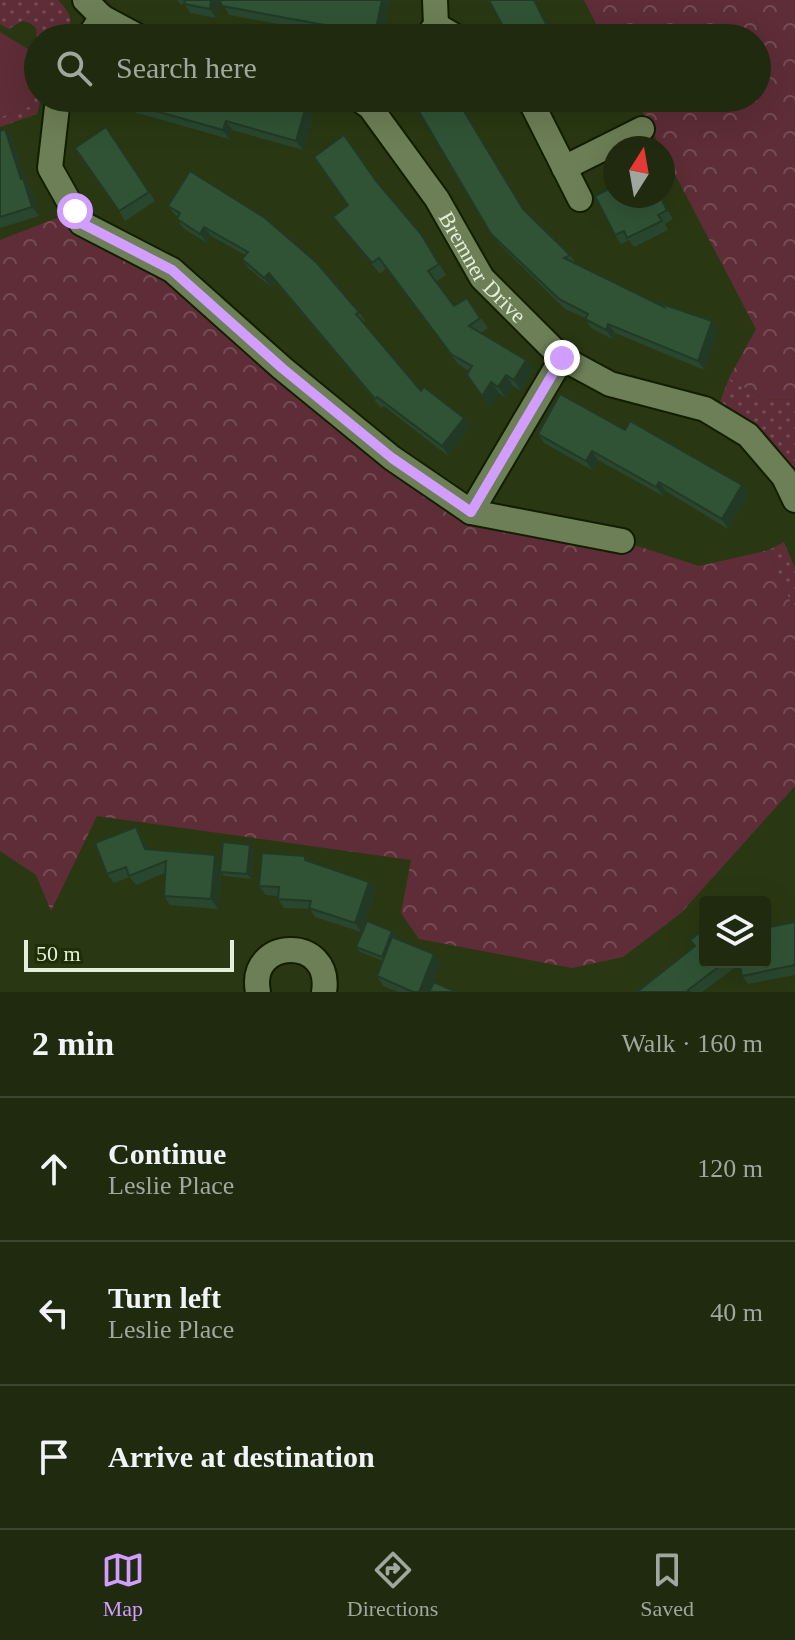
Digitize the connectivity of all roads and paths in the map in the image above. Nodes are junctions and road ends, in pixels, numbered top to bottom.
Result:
1 (435, 0) edge
2 (93, 8) edge
3 (119, 24) edge
4 (432, 24) edge
5 (56, 112) edge
6 (376, 112) edge
7 (536, 112) edge
8 (642, 129) dead end
9 (564, 168) junction
10 (580, 199) dead end
11 (562, 358) junction
12 (795, 500) edge
13 (471, 512) junction
14 (622, 541) dead end
15 (258, 992) edge
16 (324, 992) edge

1 - 4 street
2 - 3 street
5 - 13 street
6 - 11 street, Bremner Drive
7 - 9 street
8 - 9 street
9 - 10 street
11 - 12 street, Bremner Drive
11 - 13 street
13 - 14 street
15 - 16 street

